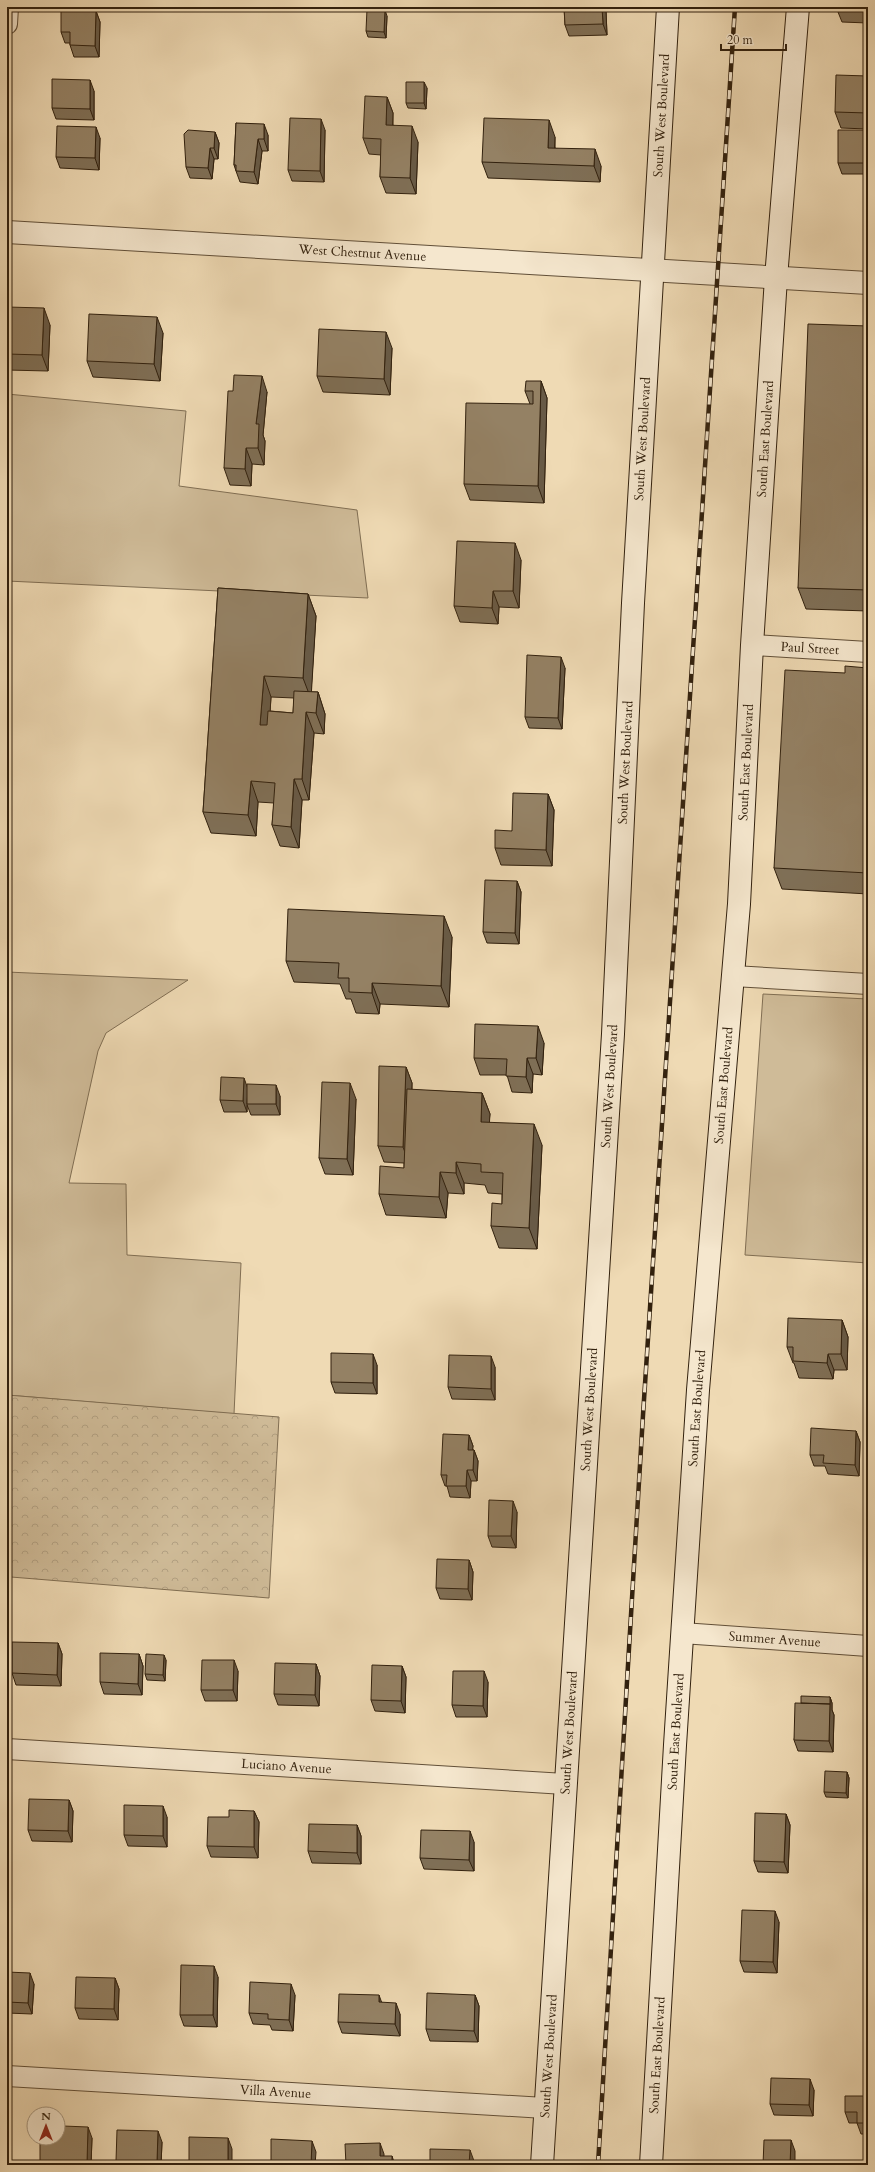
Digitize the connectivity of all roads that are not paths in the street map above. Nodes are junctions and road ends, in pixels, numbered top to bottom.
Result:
1 (8, 7) edge
2 (668, 7) edge
3 (798, 7) edge
4 (7, 24) edge
5 (7, 232) edge
6 (653, 270) junction
7 (776, 278) junction
8 (868, 283) edge
9 (752, 645) junction
10 (868, 652) edge
11 (733, 976) junction
12 (868, 984) edge
13 (682, 1633) junction
14 (868, 1646) edge
15 (7, 1749) edge
16 (565, 1784) junction
17 (7, 2076) edge
18 (545, 2108) junction
19 (542, 2165) edge
20 (652, 2165) edge

1 - 4 street
2 - 6 main road, South West Boulevard
3 - 7 main road, South East Boulevard
5 - 6 main road, West Chestnut Avenue
6 - 7 main road, West Chestnut Avenue
6 - 16 main road, South West Boulevard
7 - 8 main road, West Chestnut Avenue
7 - 9 main road, South East Boulevard
9 - 10 street, Paul Street
9 - 11 main road, South East Boulevard
11 - 12 street
11 - 13 main road, South East Boulevard
13 - 14 street, Summer Avenue
13 - 20 main road, South East Boulevard
15 - 16 street, Luciano Avenue
16 - 18 main road, South West Boulevard
17 - 18 street, Villa Avenue
18 - 19 main road, South West Boulevard

